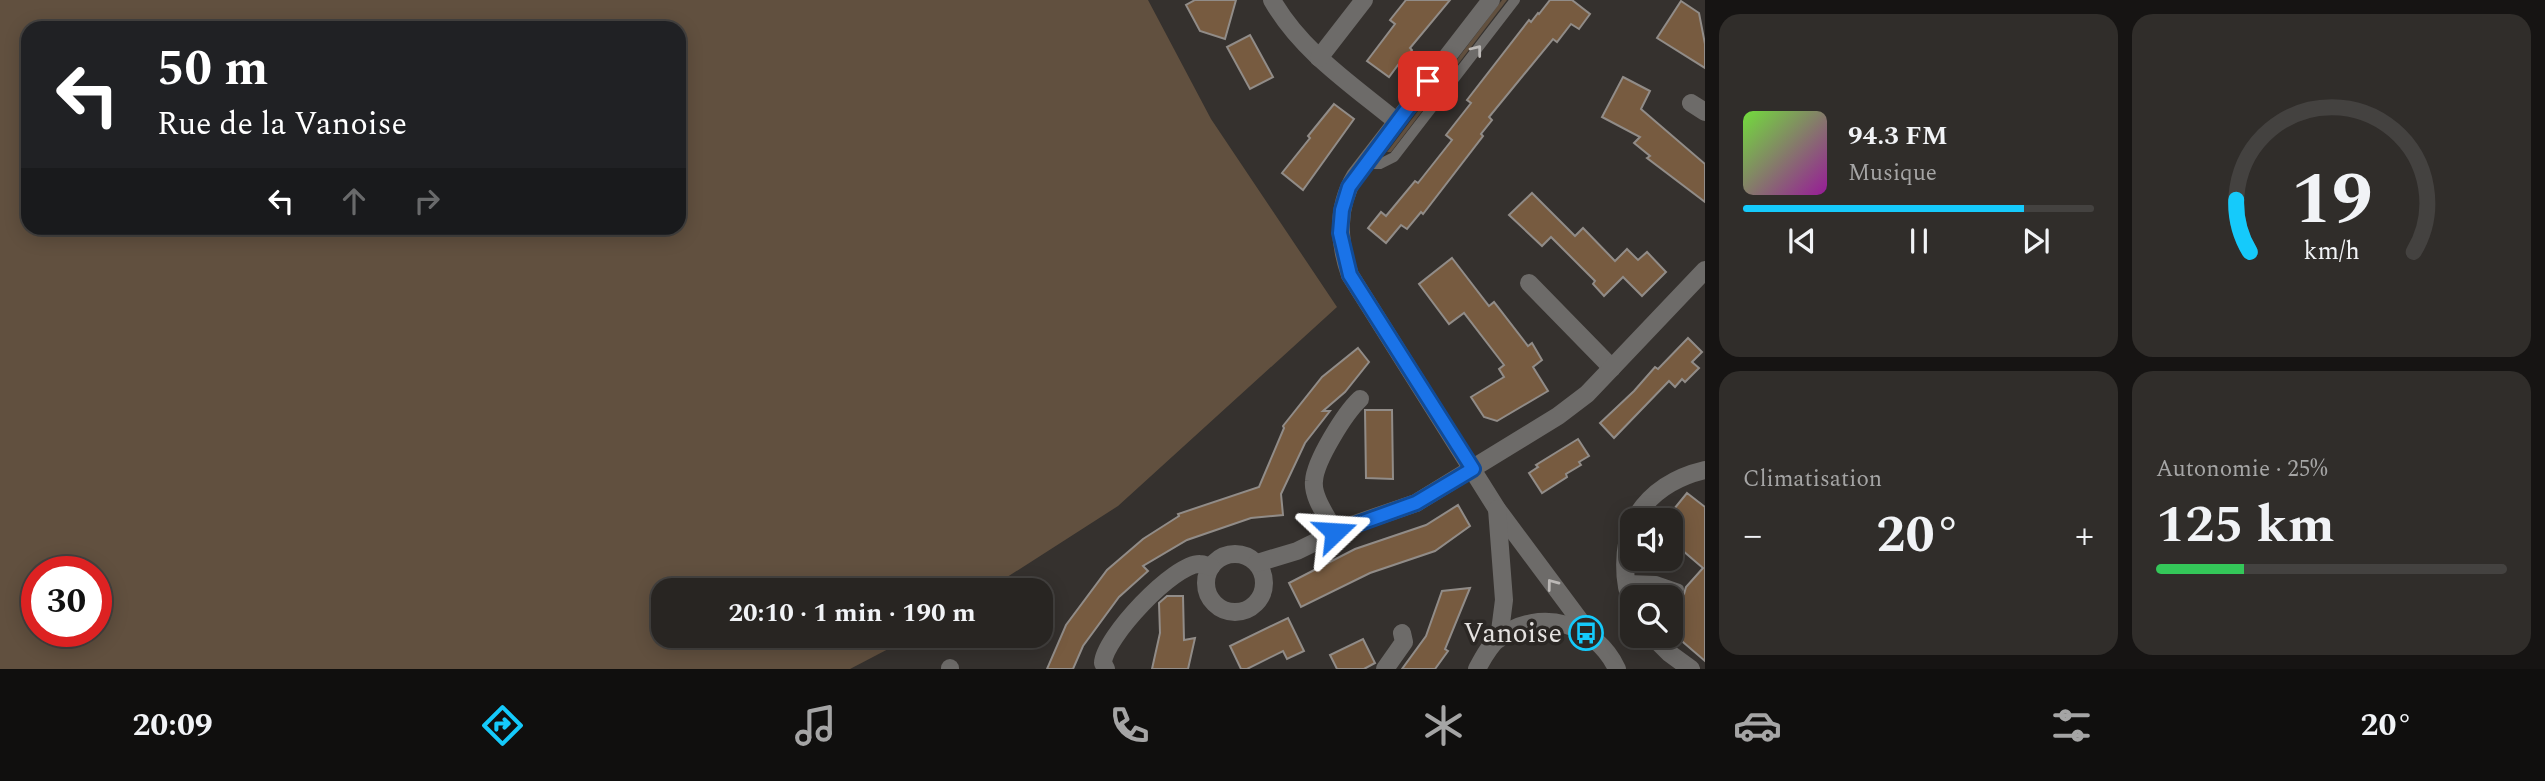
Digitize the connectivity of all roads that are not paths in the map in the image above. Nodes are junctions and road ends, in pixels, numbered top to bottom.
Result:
1 (1272, 0) edge
2 (1364, 0) edge
3 (1490, 0) edge
4 (1515, 0) edge
5 (1319, 58) junction
6 (1396, 121) junction
7 (1364, 164) junction
8 (1705, 270) edge
9 (1530, 283) dead end
10 (1612, 368) junction
11 (1360, 399) dead end
12 (1473, 469) junction
13 (1705, 470) edge
14 (1642, 508) edge
15 (1497, 509) junction
16 (1335, 532) junction
17 (1257, 563) junction
18 (1211, 567) junction
19 (1627, 571) edge
20 (1627, 580) junction
21 (1628, 585) edge
22 (1668, 585) edge
23 (1402, 633) dead end
24 (1593, 638) junction
25 (1499, 639) junction
26 (1664, 648) edge
27 (1106, 669) edge
28 (1385, 669) edge
29 (1477, 669) edge
30 (1617, 669) edge
31 (1691, 669) edge

1 - 5 street
2 - 5 street
3 - 6 street
7 -> 4 lane
5 - 6 street
6 - 7 street
7 - 12 street
8 - 10 street
9 - 10 street
10 - 12 street
11 - 16 street
12 - 15 street
12 - 16 street
13 - 14 street
24 -> 15 street
15 - 25 street
16 - 17 street
17 - 18 street
17 - 18 street
18 - 27 street
19 - 20 street
20 - 21 street
20 - 22 lane
23 - 28 street
24 - 25 street
24 - 30 street
25 - 29 street
26 - 31 street

